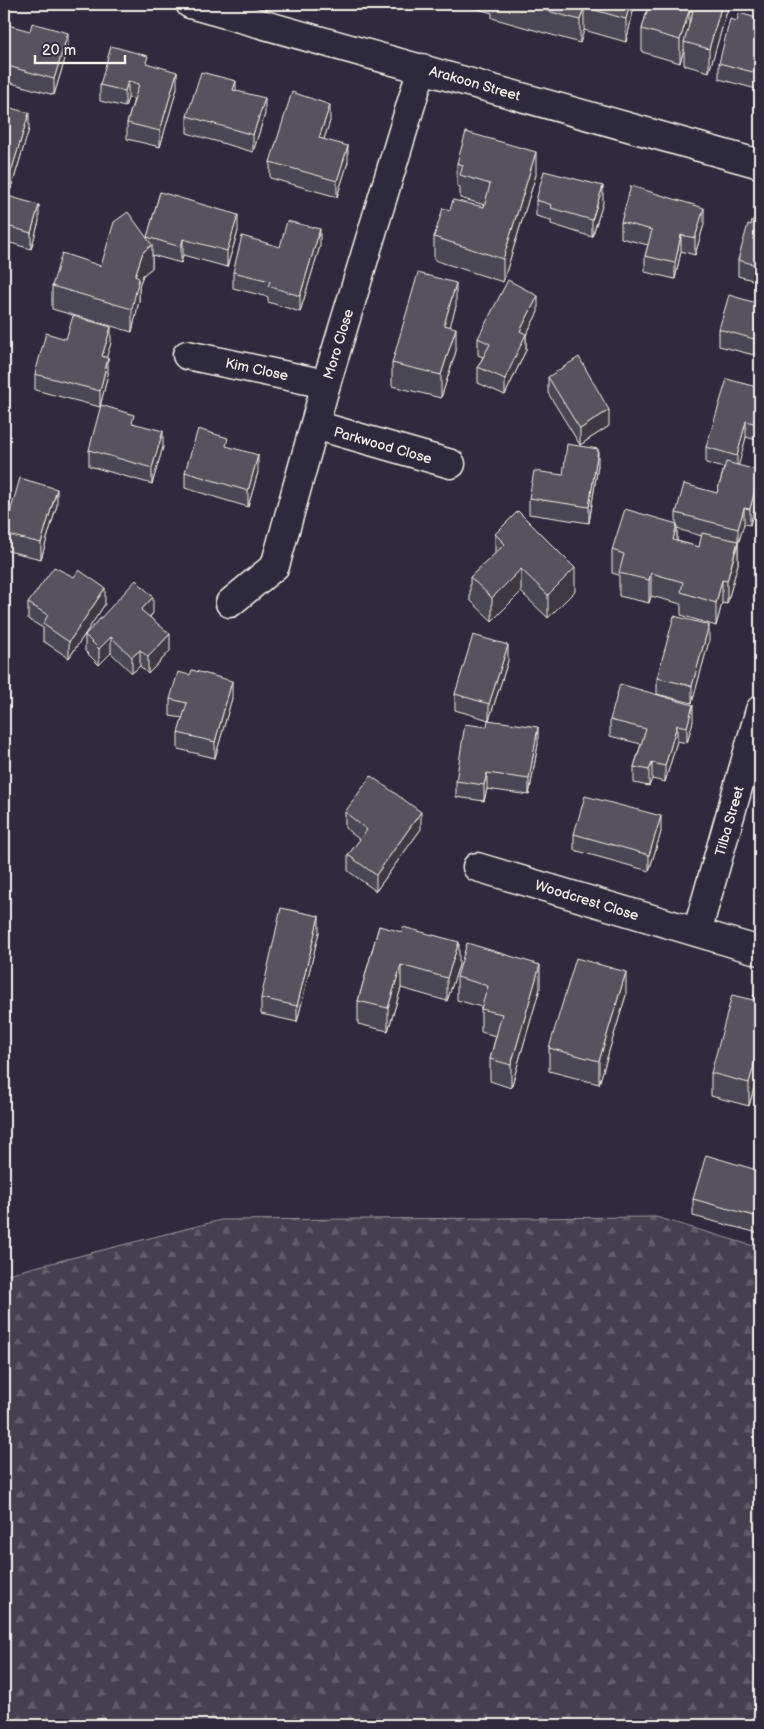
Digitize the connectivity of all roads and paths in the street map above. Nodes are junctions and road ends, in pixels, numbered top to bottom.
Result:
1 (190, 4) edge
2 (422, 68) junction
3 (760, 164) edge
4 (187, 355) dead end
5 (326, 384) junction
6 (315, 425) junction
7 (451, 464) dead end
8 (230, 603) dead end
9 (760, 710) edge
10 (477, 867) dead end
11 (697, 932) junction
12 (760, 951) edge

1 - 2 street, Arakoon Street
2 - 3 street, Arakoon Street
2 - 5 street, Moro Close
4 - 5 street, Kim Close
5 - 6 street, Moro Close
6 - 7 street, Parkwood Close
6 - 8 street, Moro Close
9 - 11 street, Tilba Street
10 - 11 street, Woodcrest Close
11 - 12 street, Woodcrest Close

